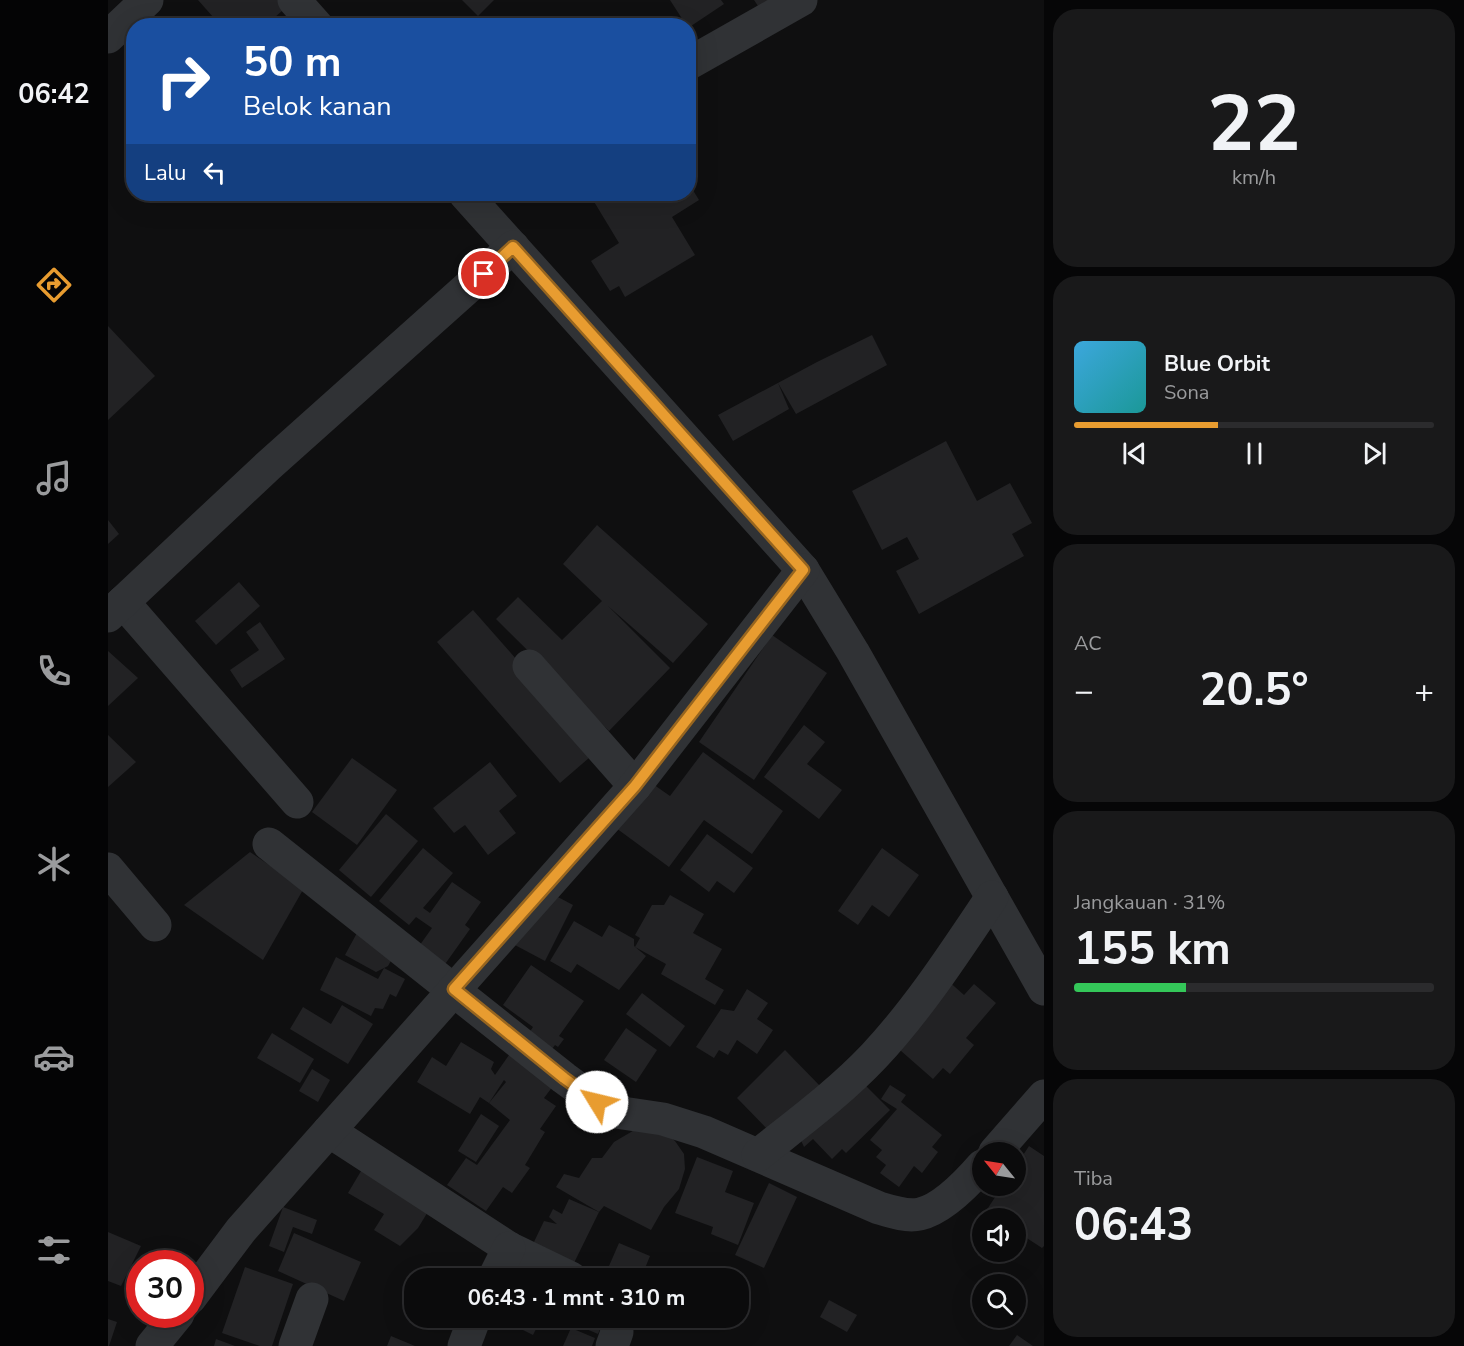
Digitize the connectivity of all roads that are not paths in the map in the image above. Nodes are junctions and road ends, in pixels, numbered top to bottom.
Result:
1 (147, 0) edge
2 (294, 0) edge
3 (801, 0) edge
4 (128, 18) edge
5 (310, 18) edge
6 (126, 20) edge
7 (108, 37) edge
8 (696, 59) edge
9 (469, 201) edge
10 (499, 260) junction
11 (803, 570) junction
12 (116, 609) edge
13 (529, 666) dead end
14 (635, 786) junction
15 (297, 802) dead end
16 (269, 844) dead end
17 (108, 869) edge
18 (992, 897) junction
19 (155, 925) dead end
20 (454, 989) junction
21 (1044, 989) edge
22 (1044, 1096) edge
23 (329, 1131) junction
24 (1003, 1142) edge
25 (758, 1155) junction
26 (972, 1176) edge
27 (509, 1248) junction
28 (499, 1268) edge
29 (550, 1268) edge
30 (204, 1279) edge
31 (312, 1299) dead end
32 (167, 1328) edge
33 (471, 1328) edge
34 (617, 1328) edge
35 (152, 1346) edge
36 (295, 1346) edge
37 (464, 1346) edge
38 (612, 1346) edge

1 - 4 street
2 - 5 street
3 - 8 street
6 - 7 street
9 - 10 street
10 - 11 street
10 - 12 street
11 - 14 street
11 - 18 street
12 - 15 street
13 - 14 street
14 - 20 street
16 - 20 street
17 - 19 street
18 - 21 street
18 - 25 street
20 - 23 street
20 - 25 street
22 - 24 street
23 - 27 street
23 - 30 street
25 - 26 street
27 - 28 street
27 - 29 street
31 - 36 street
32 - 35 street
33 - 37 street
34 - 38 street

